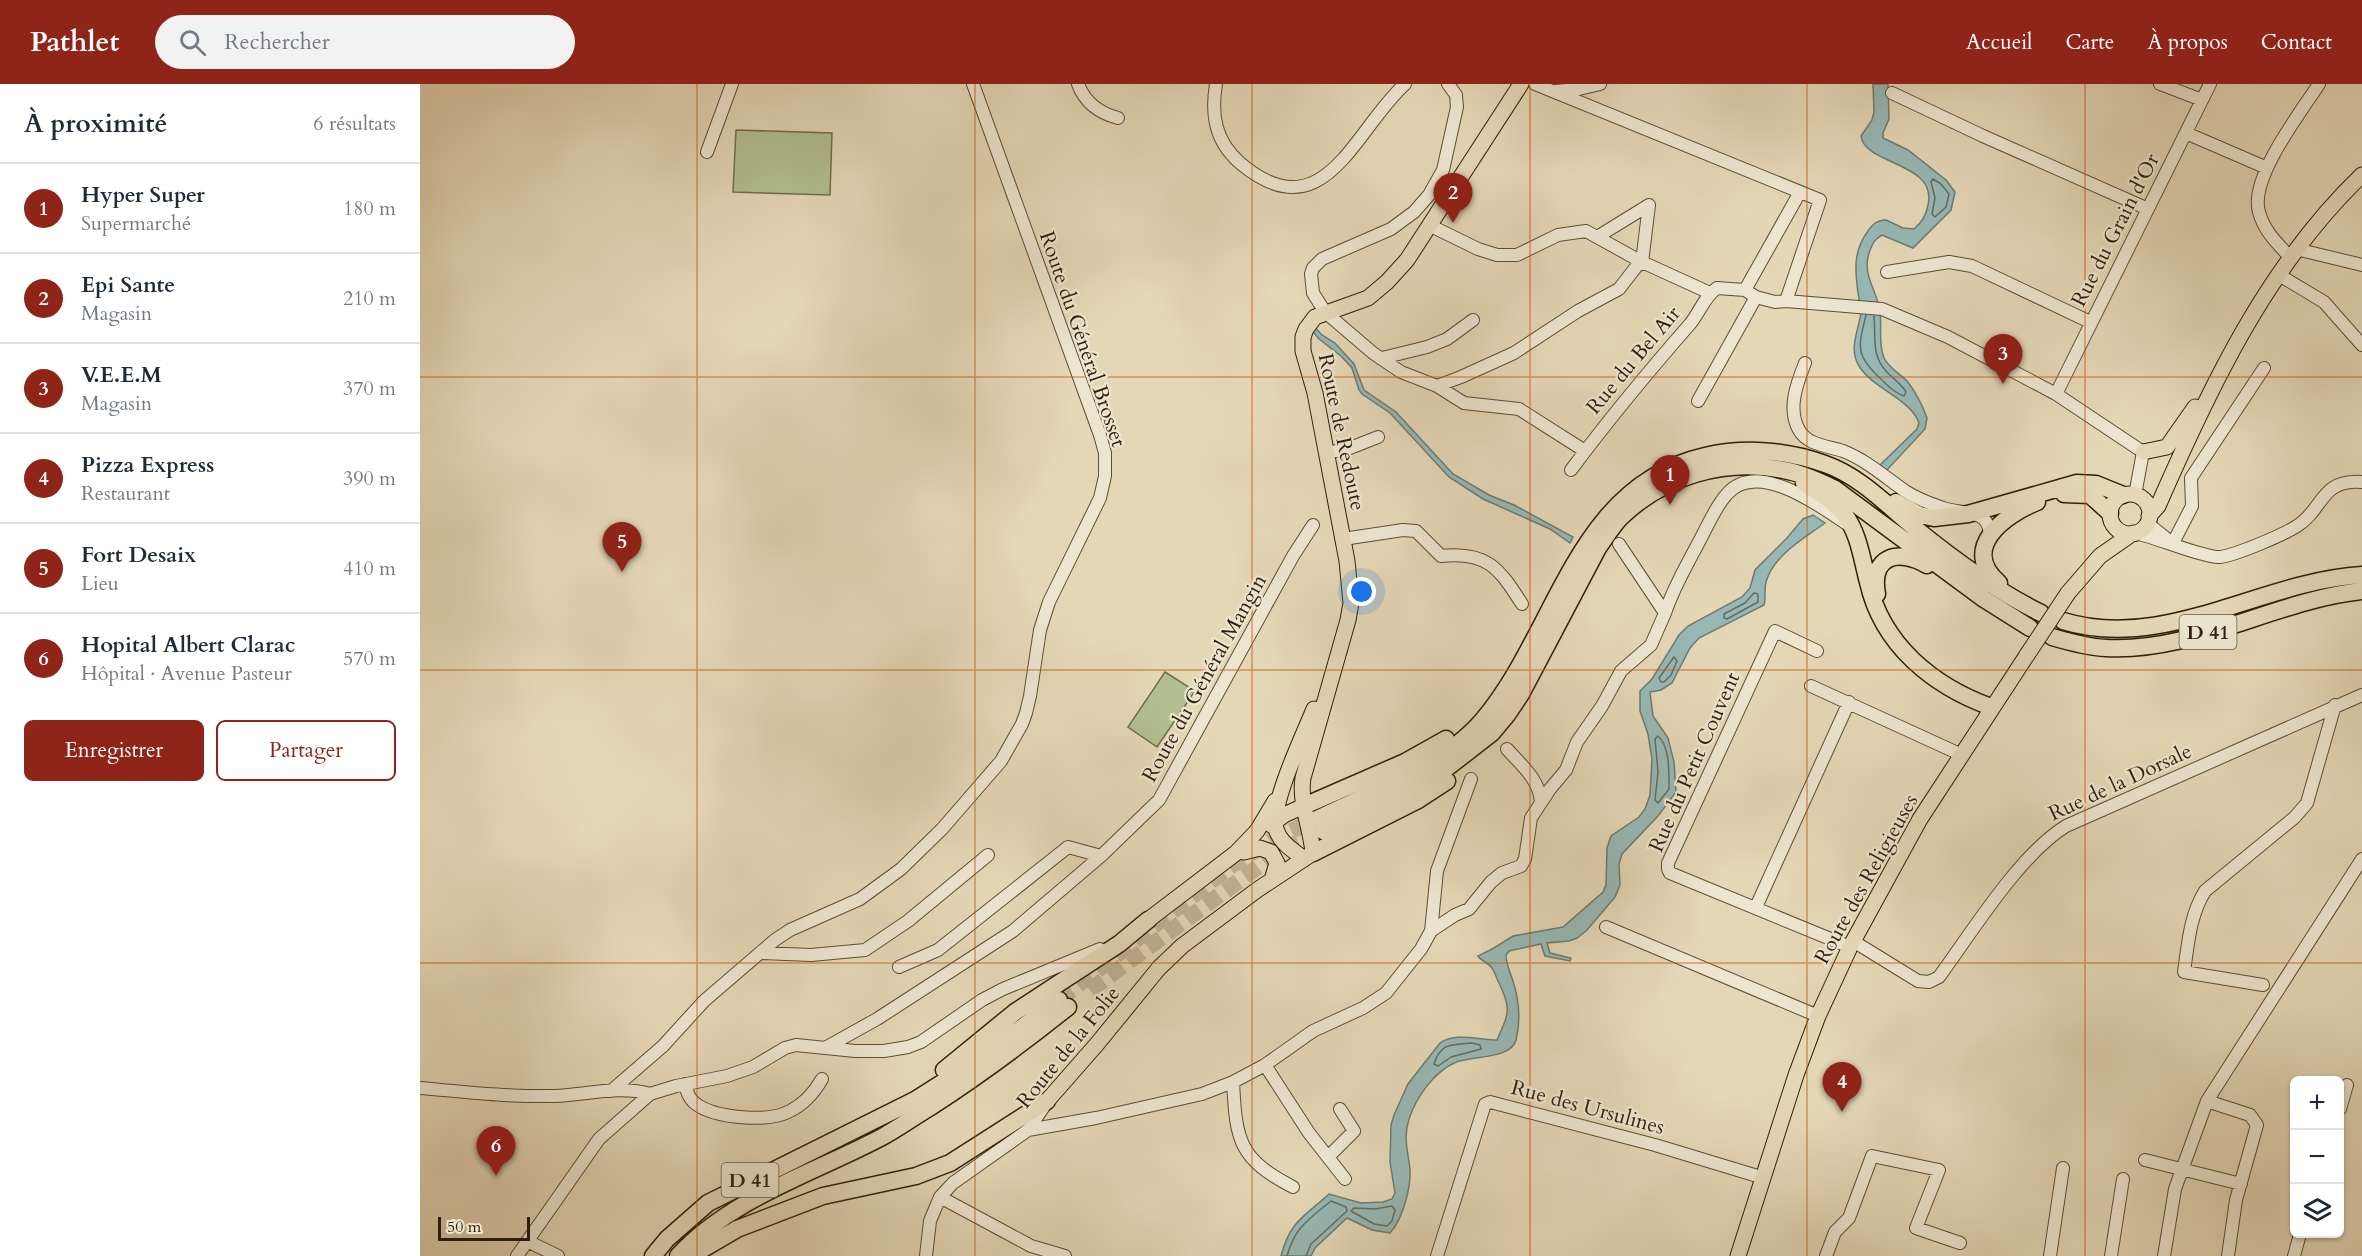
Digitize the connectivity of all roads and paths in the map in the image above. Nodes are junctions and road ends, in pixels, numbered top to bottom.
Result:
1 (732, 84) edge
2 (973, 84) edge
3 (1078, 84) edge
4 (1216, 84) edge
5 (1405, 84) edge
6 (1448, 84) edge
7 (1521, 84) edge
8 (1535, 84) edge
9 (1600, 84) edge
10 (2160, 84) edge
11 (2210, 84) edge
12 (2319, 84) edge
13 (1550, 91) junction
14 (1892, 93) dead end
15 (2202, 100) junction
16 (1118, 118) dead end
17 (2186, 133) junction
18 (707, 152) dead end
19 (2267, 168) junction
20 (2362, 175) edge
21 (1800, 192) junction
22 (2148, 208) junction
23 (1430, 225) junction
24 (1597, 237) junction
25 (2293, 253) junction
26 (1642, 262) junction
27 (2362, 265) edge
28 (1887, 272) dead end
29 (2278, 275) junction
30 (1710, 293) junction
31 (1751, 293) junction
32 (1786, 301) junction
33 (1325, 312) junction
34 (1473, 320) dead end
35 (2090, 322) junction
36 (2362, 345) edge
37 (1382, 358) junction
38 (1804, 363) dead end
39 (2264, 368) dead end
40 (2221, 370) junction
41 (1437, 386) junction
42 (2056, 394) junction
43 (1698, 401) dead end
44 (1378, 437) dead end
45 (1585, 452) junction
46 (2143, 452) junction
47 (1327, 453) junction
48 (1571, 470) dead end
49 (1783, 470) junction
50 (1854, 478) junction
51 (2169, 480) junction
52 (2362, 482) edge
53 (2130, 495) junction
54 (1968, 514) junction
55 (2110, 517) junction
56 (1313, 525) dead end
57 (2141, 526) junction
58 (1853, 532) junction
59 (1990, 534) junction
60 (1343, 539) junction
61 (2173, 543) junction
62 (1618, 544) dead end
63 (2100, 556) junction
64 (1880, 567) junction
65 (2362, 575) edge
66 (2362, 591) edge
67 (1984, 599) junction
68 (1522, 604) dead end
69 (2025, 605) junction
70 (1665, 613) junction
71 (2041, 613) dead end
72 (2063, 621) dead end
73 (1882, 622) junction
74 (2030, 628) dead end
75 (2052, 637) dead end
76 (1817, 651) dead end
77 (1336, 660) junction
78 (1512, 681) junction
79 (1811, 686) dead end
80 (2362, 695) edge
81 (1849, 702) junction
82 (2335, 705) junction
83 (1991, 707) junction
84 (1492, 733) junction
85 (1507, 749) dead end
86 (1962, 755) junction
87 (1471, 779) dead end
88 (1283, 786) junction
89 (1541, 802) junction
90 (1304, 806) junction
91 (1275, 821) junction
92 (1244, 852) junction
93 (988, 855) dead end
94 (1101, 856) junction
95 (1309, 856) junction
96 (2362, 858) edge
97 (1215, 870) junction
98 (1272, 880) junction
99 (1756, 907) junction
100 (1148, 920) junction
101 (1606, 927) dead end
102 (1431, 931) junction
103 (1852, 944) junction
104 (761, 952) junction
105 (899, 968) dead end
106 (2263, 985) dead end
107 (1818, 1016) junction
108 (825, 1049) junction
109 (1265, 1065) junction
110 (638, 1070) junction
111 (822, 1079) dead end
112 (1233, 1082) junction
113 (685, 1084) junction
114 (2347, 1085) dead end
115 (420, 1088) edge
116 (611, 1091) junction
117 (644, 1093) junction
118 (2344, 1095) edge
119 (1047, 1101) junction
120 (2207, 1101) junction
121 (1340, 1109) dead end
122 (862, 1126) junction
123 (1002, 1130) junction
124 (1028, 1130) junction
125 (1328, 1157) junction
126 (2145, 1160) dead end
127 (2063, 1168) dead end
128 (2182, 1169) junction
129 (1764, 1178) junction
130 (1345, 1179) dead end
131 (2122, 1179) dead end
132 (2241, 1184) junction
133 (1293, 1187) dead end
134 (939, 1197) junction
135 (2299, 1238) edge
136 (527, 1240) junction
137 (1959, 1243) dead end
138 (517, 1256) edge
139 (558, 1256) edge
140 (653, 1256) edge
141 (678, 1256) edge
142 (691, 1256) edge
143 (926, 1256) edge
144 (1065, 1256) edge
145 (1437, 1256) edge
146 (1738, 1256) edge
147 (1826, 1256) edge
148 (2050, 1256) edge
149 (2111, 1256) edge
150 (2164, 1256) edge
151 (2228, 1256) edge
152 (2294, 1256) edge

1 - 18 street
2 - 104 street, Route du Général Brosset
3 - 16 street
4 - 5 street
6 - 33 street
7 - 23 main road
8 - 13 street
9 - 13 street
10 - 15 street
11 - 15 street, Rue du Grain d'Or
12 - 19 street
13 - 21 street
14 - 22 street
15 - 17 street, Rue du Grain d'Or
17 - 19 street
17 - 22 street, Rue du Grain d'Or
19 - 25 street
20 - 25 main road, Route des Religieuses
21 - 31 street
21 - 32 street
22 - 35 street, Rue du Grain d'Or
23 - 24 street
23 - 33 main road
24 - 26 street
24 - 26 street
25 - 27 street
25 - 29 main road, Route des Religieuses
26 - 30 street
26 - 41 street
28 - 35 street
29 - 36 street
29 - 40 main road, Route des Religieuses
30 - 31 street
30 - 45 street, Rue du Bel Air
31 - 32 street
31 - 43 street
32 - 42 street
33 - 37 street
33 - 47 main road, Route de Redoute
34 - 37 street
35 - 42 street, Rue du Grain d'Or
37 - 41 street
38 - 54 street
39 - 61 street
40 - 46 main road
40 - 51 main road, Route des Religieuses
41 - 45 street
42 - 46 street
44 - 47 street
45 - 48 street, Rue du Bel Air
46 - 53 street
47 - 60 main road, Route de Redoute
49 - 58 highway
49 - 67 highway
49 - 84 highway
50 - 54 highway
50 - 69 highway
50 - 78 highway
51 - 53 main road
51 - 57 main road, Route des Religieuses
52 - 61 street
53 - 54 highway
53 - 55 main road
53 - 57 main road
54 - 59 street
55 - 57 main road
55 - 59 highway
55 - 63 main road, Route des Religieuses
56 - 94 street, Route du Général Mangin
57 - 61 street
57 - 63 main road, Route des Religieuses
58 - 64 highway
58 - 70 street
58 - 73 highway
59 - 69 highway
60 - 68 street
60 - 77 main road, Route de Redoute
62 - 70 street
63 - 83 main road, Route des Religieuses, bridge
64 - 67 highway
64 - 73 highway
65 - 72 highway, D 41
66 - 75 highway, D 41
67 - 74 highway
69 - 71 highway
70 - 89 street
73 - 83 highway
76 - 99 street, Rue du Petit Couvent
77 - 88 main road
77 - 90 main road
78 - 84 highway
78 - 90 highway
79 - 81 street
80 - 82 street, Rue de la Dorsale
81 - 86 street
81 - 99 street
82 - 103 street, Rue de la Dorsale
82 - 106 street
83 - 86 main road, Route des Religieuses
84 - 95 highway
85 - 89 street
86 - 103 main road, Route des Religieuses
87 - 102 street
88 - 91 main road
88 - 97 main road
89 - 102 street
90 - 91 main road
90 - 95 main road
91 - 92 main road
91 - 95 main road
92 - 97 main road
92 - 98 main road
93 - 104 street
94 - 105 street
94 - 108 street, Route du Général Mangin
95 - 98 main road, Route de la Folie
96 - 120 street
97 - 100 main road
98 - 119 main road, Route de la Folie
99 - 103 street, Rue du Petit Couvent
100 - 108 street
100 - 122 highway
101 - 107 street
102 - 109 street
103 - 107 main road, Route des Religieuses
104 - 110 street, Route du Général Brosset
107 - 129 main road, Route des Religieuses
108 - 113 street
109 - 112 street
109 - 125 street
110 - 116 street, Route du Général Brosset
110 - 117 street
111 - 113 street
112 - 124 street
112 - 133 street
113 - 117 street
114 - 118 street
115 - 116 street
116 - 117 street
117 - 136 street
119 - 123 highway
119 - 124 street, Route de la Folie
120 - 128 street
120 - 132 street
121 - 125 street
122 - 140 highway, D 41
122 - 141 highway, D 41
123 - 124 highway
123 - 142 highway
124 - 134 street, Route de la Folie
125 - 130 street
126 - 128 street
127 - 148 street
128 - 132 street
128 - 150 street
129 - 145 street, Rue des Ursulines
129 - 146 main road, Route des Religieuses
131 - 149 street
132 - 151 street
134 - 143 street, Route de la Folie
134 - 144 street
135 - 152 street
136 - 138 street
136 - 139 street
137 - 147 street

